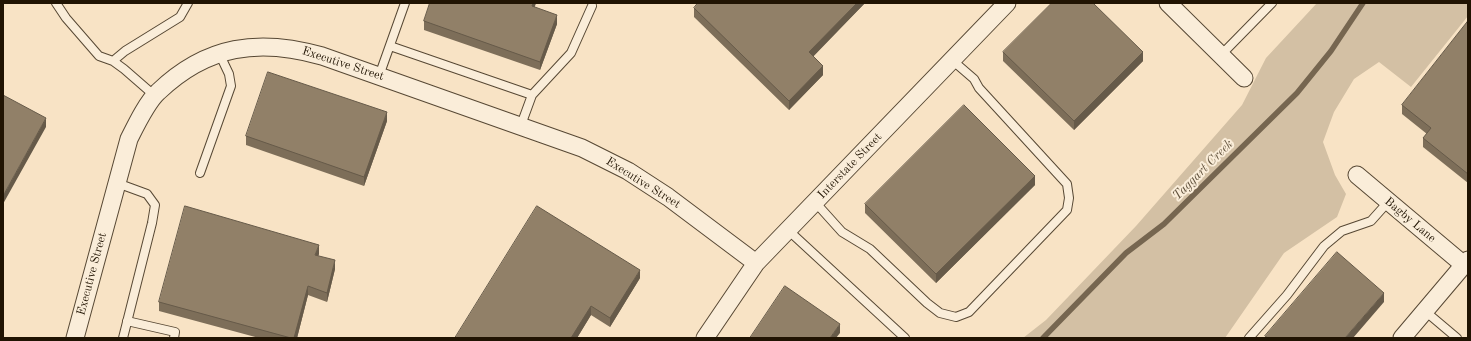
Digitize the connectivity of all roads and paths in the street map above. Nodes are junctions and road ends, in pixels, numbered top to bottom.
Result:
1 (56, 3) edge
2 (188, 3) edge
3 (405, 3) edge
4 (1007, 3) edge
5 (1168, 3) edge
6 (1272, 3) edge
7 (592, 6) dead end
8 (390, 46) junction
9 (219, 53) junction
10 (1221, 55) junction
11 (952, 60) junction
12 (113, 61) junction
13 (379, 76) junction
14 (1244, 78) dead end
15 (532, 95) junction
16 (155, 96) junction
17 (521, 125) junction
18 (200, 173) dead end
19 (1357, 175) dead end
20 (117, 182) junction
21 (815, 202) junction
22 (1388, 202) junction
23 (788, 230) junction
24 (756, 263) junction
25 (1466, 263) edge
26 (1425, 311) junction
27 (127, 321) junction
28 (75, 338) edge
29 (123, 338) edge
30 (174, 338) edge
31 (705, 338) edge
32 (905, 338) edge
33 (1249, 338) edge
34 (1402, 338) edge
35 (1457, 338) edge

1 - 12 lane
2 - 12 lane
3 - 8 lane
4 - 11 street, Interstate Street
5 - 10 street
6 - 10 lane
7 - 15 lane
8 - 13 lane
8 - 15 lane
9 - 13 street, Executive Street
9 - 16 street, Executive Street
9 - 18 lane
10 - 14 street
11 - 21 street, Interstate Street
11 - 21 lane
12 - 16 lane
13 - 17 street, Executive Street
15 - 17 lane
16 - 20 street, Executive Street
17 - 24 street, Executive Street
19 - 22 street, Bagby Lane
20 - 27 lane
20 - 28 street, Executive Street
21 - 23 street, Interstate Street
22 - 25 street, Bagby Lane
22 - 33 lane
23 - 24 street, Interstate Street
23 - 32 lane
24 - 31 street, Interstate Street
25 - 26 street
26 - 34 street
26 - 35 lane
27 - 29 lane
27 - 30 lane

